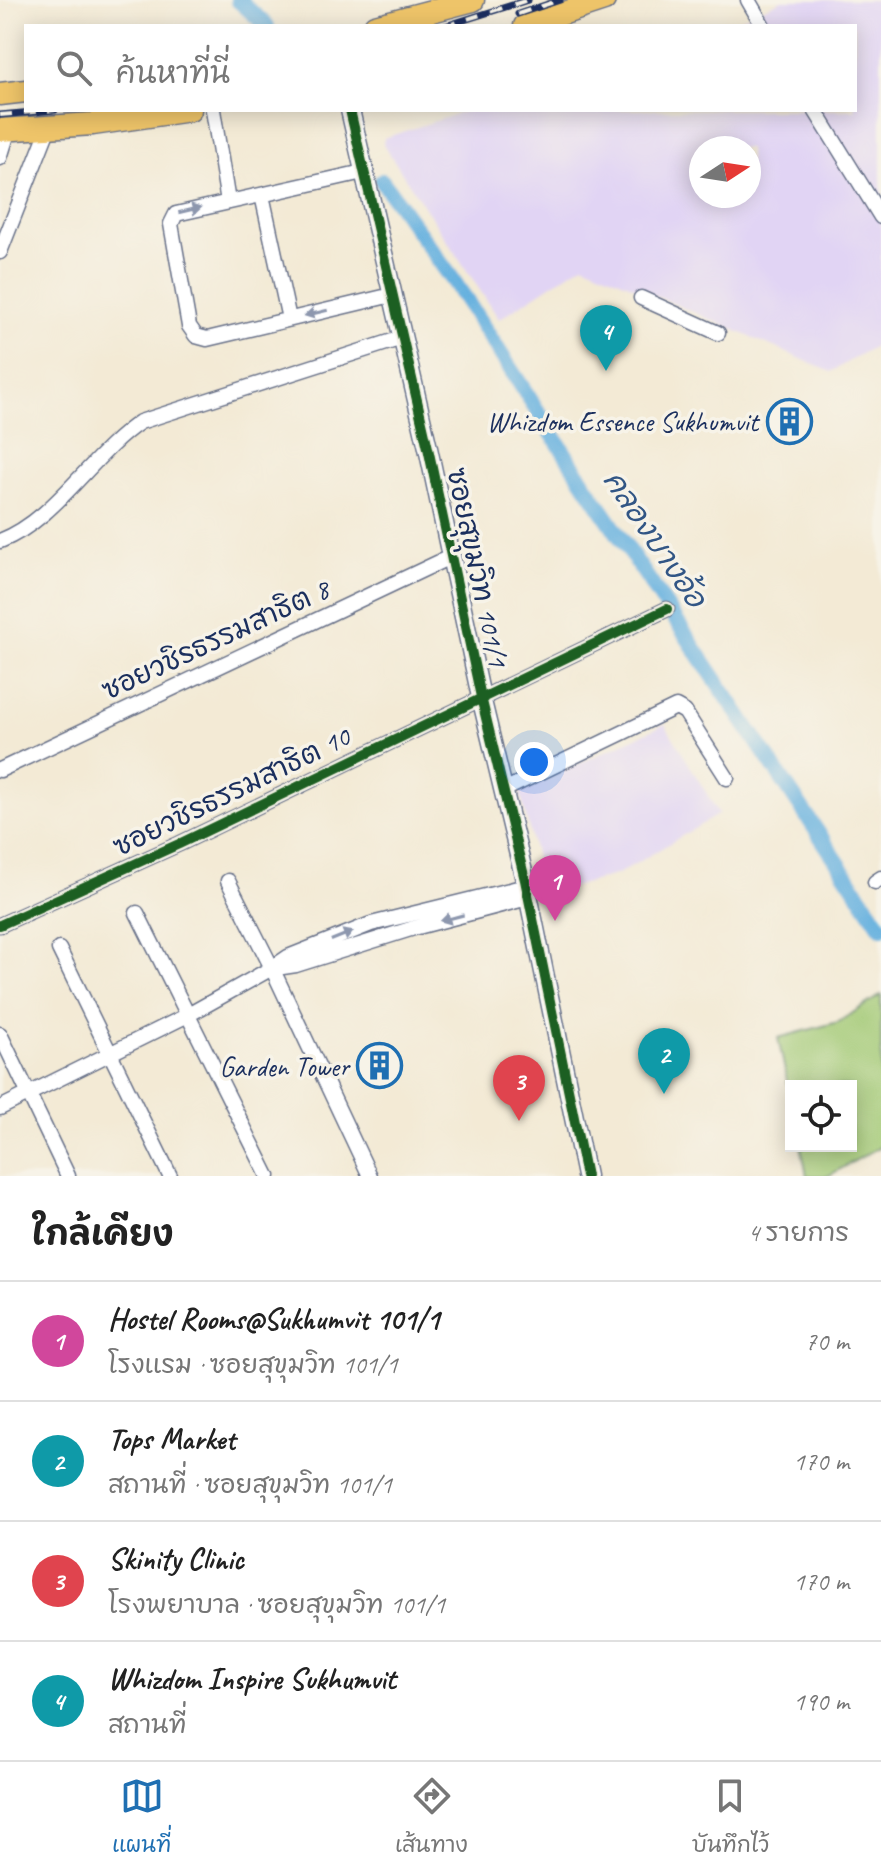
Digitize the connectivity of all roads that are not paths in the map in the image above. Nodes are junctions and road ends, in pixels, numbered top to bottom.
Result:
1 (473, 0) edge
2 (604, 0) edge
3 (748, 0) edge
4 (383, 24) edge
5 (531, 24) edge
6 (762, 24) edge
7 (24, 91) edge
8 (0, 94) edge
9 (176, 112) edge
10 (213, 112) edge
11 (350, 112) edge
12 (816, 112) edge
13 (49, 127) junction
14 (5, 130) edge
15 (0, 158) edge
16 (363, 172) junction
17 (262, 195) junction
18 (228, 202) junction
19 (881, 217) edge
20 (0, 252) edge
21 (392, 295) junction
22 (641, 298) dead end
23 (289, 319) junction
24 (718, 333) dead end
25 (402, 338) junction
26 (0, 541) edge
27 (452, 556) junction
28 (667, 609) dead end
29 (481, 697) junction
30 (3, 763) edge
31 (727, 778) dead end
32 (504, 790) junction
33 (228, 881) dead end
34 (527, 892) junction
35 (137, 913) dead end
36 (0, 925) edge
37 (59, 949) dead end
38 (272, 968) junction
39 (188, 1015) junction
40 (0, 1034) edge
41 (110, 1055) junction
42 (29, 1093) junction
43 (0, 1108) edge
44 (68, 1176) edge
45 (170, 1176) edge
46 (268, 1176) edge
47 (370, 1176) edge
48 (586, 1176) edge

1 - 4 main road
2 - 5 main road
3 - 6 street
7 - 8 main road
9 - 13 main road
10 - 18 street
11 - 16 street, ซอยสุขุมวิท 101/1
12 - 19 street
13 - 14 main road
13 - 20 street
14 - 15 street
16 - 17 street
16 - 21 street, ซอยสุขุมวิท 101/1
17 - 18 street
17 - 23 street
23 -> 18 street
21 -> 23 street
21 - 25 street, ซอยสุขุมวิท 101/1
22 - 24 street
25 - 26 street
25 - 27 street, ซอยสุขุมวิท 101/1
27 - 29 street, ซอยสุขุมวิท 101/1
27 - 30 street, ซอยวชิรธรรมสาธิต 8
28 - 29 street, ซอยวชิรธรรมสาธิต 10
29 - 32 street, ซอยสุขุมวิท 101/1
29 - 36 street, ซอยวชิรธรรมสาธิต 10
31 - 32 street
32 - 34 street, ซอยสุขุมวิท 101/1
33 - 38 street
34 - 38 street
34 - 48 street, ซอยสุขุมวิท 101/1
35 - 39 street
37 - 41 street
38 - 39 street
38 - 47 street
39 - 41 street
39 - 46 street
40 - 42 street
41 - 42 street
41 - 45 street
42 - 43 street
42 - 44 street

